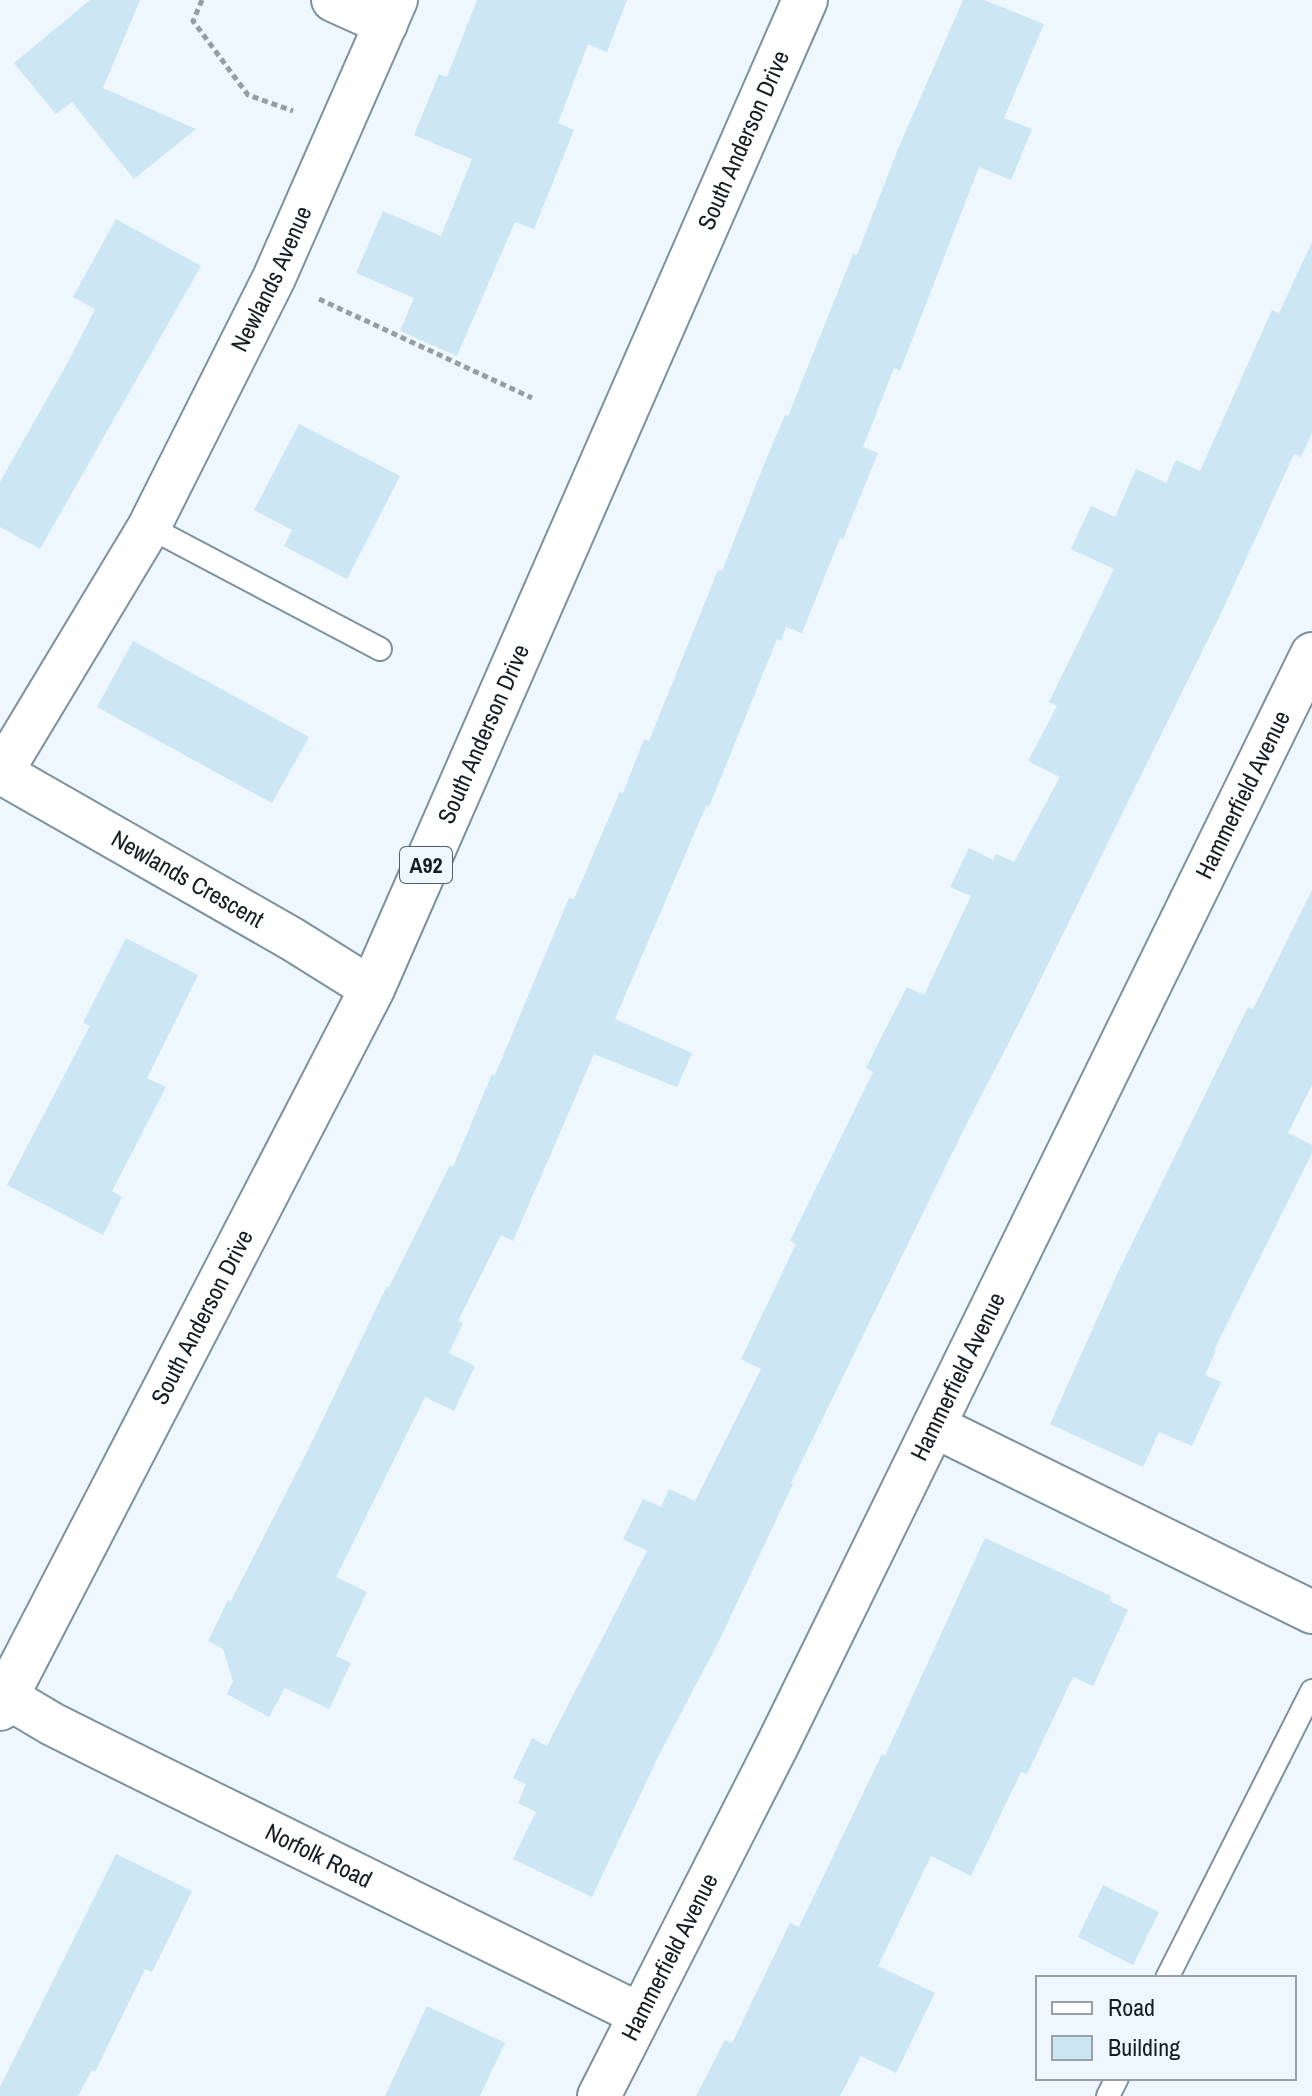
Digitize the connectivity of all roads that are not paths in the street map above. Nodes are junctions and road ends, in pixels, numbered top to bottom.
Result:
1 (333, 0) edge
2 (805, 0) edge
3 (391, 12) edge
4 (149, 527) junction
5 (380, 649) dead end
6 (1312, 654) edge
7 (0, 772) edge
8 (372, 989) junction
9 (934, 1426) junction
10 (1312, 1612) edge
11 (1312, 1691) edge
12 (2, 1699) edge
13 (1168, 1976) edge
14 (639, 2014) junction
15 (599, 2096) edge

1 - 3 street, Newlands Avenue
2 - 8 main road, South Anderson Drive / A92
3 - 4 street, Newlands Avenue
4 - 5 lane
4 - 7 street, Newlands Avenue
6 - 9 street, Hammerfield Avenue
7 - 8 street, Newlands Crescent
8 - 12 main road, South Anderson Drive / A92
9 - 10 street
9 - 14 street, Hammerfield Avenue
11 - 13 lane
12 - 14 street, Norfolk Road
14 - 15 street, Hammerfield Avenue

